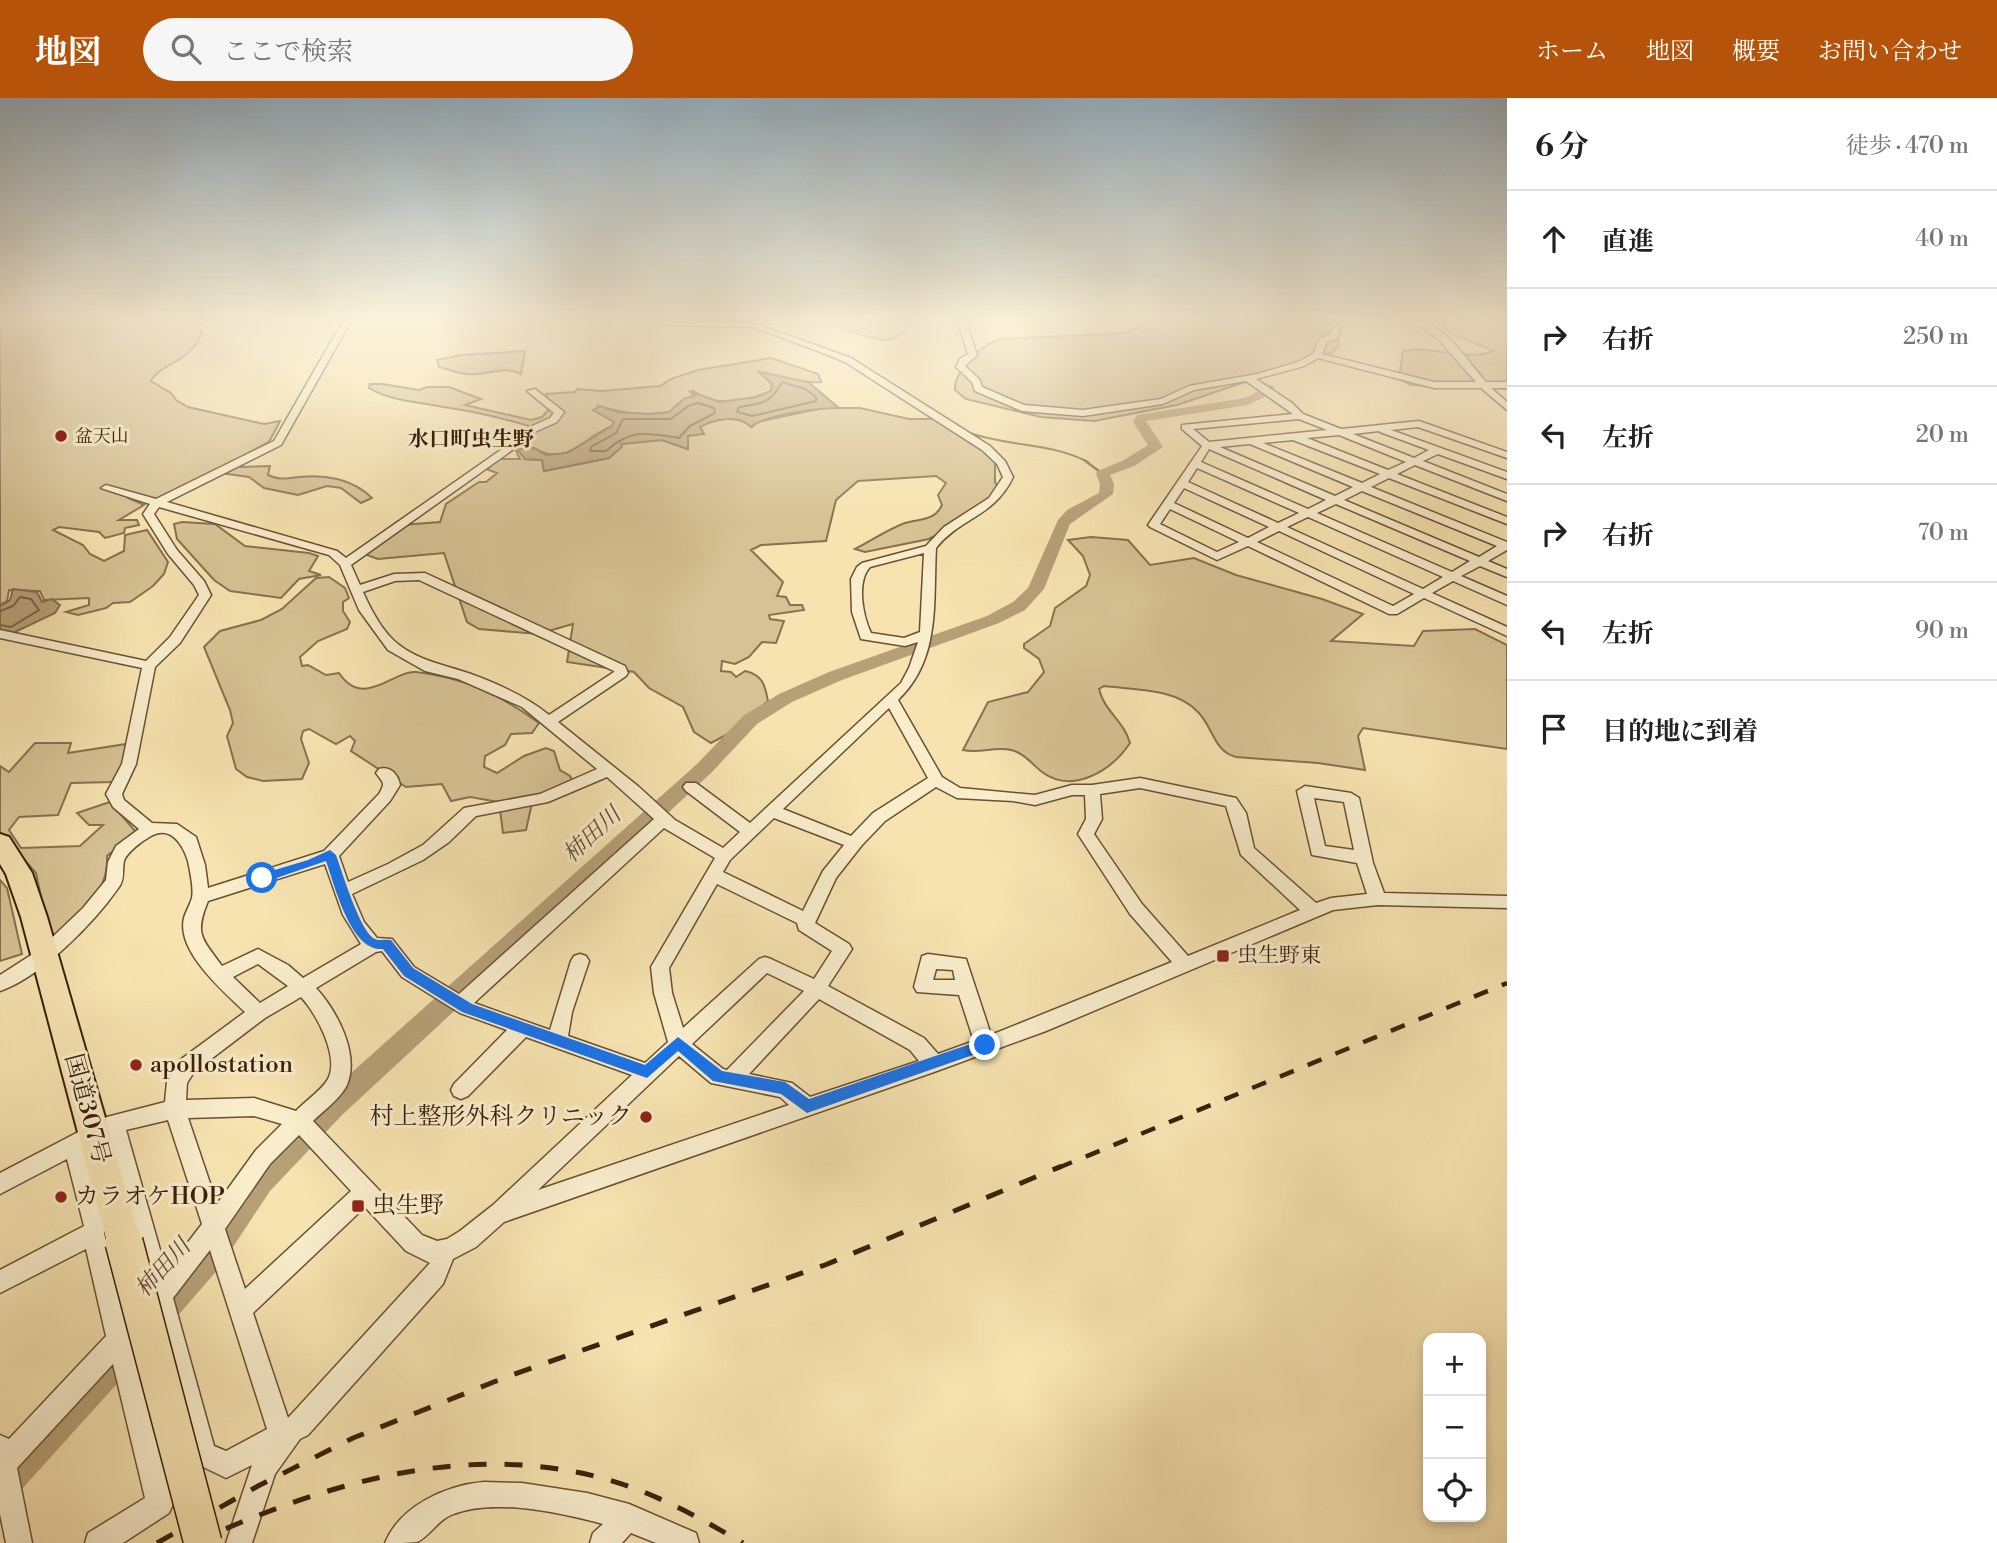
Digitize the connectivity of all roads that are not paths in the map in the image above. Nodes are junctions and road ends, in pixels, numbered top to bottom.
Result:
1 (310, 386) edge
2 (889, 386) edge
3 (977, 386) edge
4 (1200, 386) edge
5 (1262, 386) edge
6 (1483, 386) edge
7 (532, 391) dead end
8 (1507, 407) edge
9 (1300, 416) junction
10 (1377, 428) junction
11 (1336, 432) junction
12 (1293, 436) junction
13 (1250, 440) junction
14 (1207, 445) junction
15 (1438, 450) junction
16 (1507, 455) edge
17 (1414, 462) junction
18 (1195, 463) junction
19 (1504, 472) edge
20 (1389, 474) junction
21 (1182, 483) junction
22 (1362, 486) junction
23 (106, 488) dead end
24 (1507, 498) edge
25 (1335, 500) junction
26 (156, 503) junction
27 (1167, 504) junction
28 (1306, 513) junction
29 (1507, 521) edge
30 (1278, 527) junction
31 (1247, 542) junction
32 (1507, 545) edge
33 (930, 548) junction
34 (1478, 561) junction
35 (345, 564) junction
36 (1507, 573) edge
37 (1451, 576) junction
38 (357, 590) junction
39 (1423, 593) junction
40 (1507, 601) edge
41 (1507, 632) edge
42 (0, 634) edge
43 (926, 641) junction
44 (149, 667) junction
45 (892, 701) junction
46 (549, 721) junction
47 (607, 770) junction
48 (384, 773) dead end
49 (936, 780) junction
50 (691, 787) dead end
51 (1092, 790) junction
52 (772, 811) junction
53 (663, 817) junction
54 (149, 829) junction
55 (750, 831) junction
56 (0, 843) edge
57 (854, 843) junction
58 (330, 855) junction
59 (724, 856) junction
60 (1366, 858) junction
61 (714, 875) junction
62 (344, 890) junction
63 (201, 896) junction
64 (1378, 899) junction
65 (1507, 902) edge
66 (1312, 910) junction
67 (807, 920) junction
68 (373, 945) junction
69 (45, 955) junction
70 (580, 961) dead end
71 (1185, 964) junction
72 (219, 976) junction
73 (0, 984) edge
74 (303, 988) junction
75 (966, 988) dead end
76 (817, 989) junction
77 (460, 1004) junction
78 (258, 1013) junction
79 (522, 1028) junction
80 (558, 1040) junction
81 (678, 1042) junction
82 (985, 1045) junction
83 (934, 1064) junction
84 (647, 1072) junction
85 (731, 1079) junction
86 (461, 1090) dead end
87 (807, 1107) junction
88 (175, 1109) junction
89 (306, 1127) junction
90 (94, 1134) junction
91 (0, 1184) edge
92 (367, 1191) junction
93 (497, 1214) junction
94 (217, 1237) junction
95 (108, 1238) junction
96 (443, 1252) junction
97 (0, 1282) edge
98 (164, 1305) junction
99 (242, 1308) junction
100 (118, 1341) junction
101 (290, 1430) junction
102 (1, 1456) edge
103 (629, 1517) junction
104 (19, 1543) edge
105 (98, 1543) edge
106 (202, 1543) edge
107 (239, 1543) edge
108 (398, 1543) edge
109 (603, 1543) edge
110 (686, 1543) edge

1 - 26 street
2 - 33 street
3 - 4 street
5 - 9 street
6 - 8 street
7 - 35 street
9 - 11 street
9 - 14 street
10 - 11 street
10 - 15 street
10 - 16 street
11 - 12 street
11 - 17 street
12 - 13 street
12 - 20 street
13 - 14 street
13 - 22 street
14 - 18 street
14 - 25 street
15 - 17 street
15 - 19 street
17 - 20 street
17 - 24 street
18 - 21 street
18 - 28 street
20 - 22 street
20 - 29 street
21 - 27 street
21 - 30 street
22 - 25 street
22 - 32 street
23 - 26 street
25 - 28 street
25 - 34 street
26 - 35 street
26 - 44 street
27 - 31 street
27 - 31 street
28 - 30 street
28 - 37 street
30 - 31 street
30 - 39 street
31 - 39 street
32 - 34 street
33 - 43 street
33 - 43 street
34 - 36 street
34 - 37 street
35 - 38 street
37 - 39 street
37 - 40 street
38 - 46 street
38 - 46 street
39 - 41 street
42 - 44 street
43 - 45 street
44 - 54 street
45 - 49 street
45 - 52 street
46 - 47 street
47 - 53 street
47 - 62 street
48 - 58 street
49 - 51 street
49 - 57 street
50 - 55 street
51 - 66 street
51 - 71 street
52 - 55 street
52 - 57 street
53 - 59 street
53 - 77 street
54 - 63 street
54 - 69 street
55 - 59 street
56 - 69 highway, 国道307号
57 - 67 street
58 - 62 street
58 - 63 street
59 - 61 street
60 - 60 street
60 - 64 street
61 - 67 street
61 - 81 street
62 - 68 street
63 - 72 street
64 - 65 street
64 - 66 street
66 - 71 street
67 - 76 street
68 - 74 street
68 - 77 street
69 - 73 street
69 - 90 highway, 国道307号
70 - 80 street
71 - 82 street
72 - 74 street
72 - 78 street
74 - 78 street
74 - 89 street
75 - 82 street
76 - 81 street
76 - 83 street
76 - 85 street
77 - 79 street
78 - 88 street
79 - 80 street
79 - 86 street
80 - 84 street
81 - 84 street
81 - 85 street
82 - 83 street
83 - 87 street
84 - 93 street
85 - 87 street
87 - 93 street
88 - 89 street
88 - 90 street
88 - 94 street
89 - 92 street
89 - 94 street
90 - 91 street
90 - 95 highway, 国道307号
90 - 98 street
92 - 96 street
92 - 99 street
93 - 96 street
94 - 98 street
94 - 99 street
95 - 97 street
95 - 100 street
95 - 106 highway, 国道307号, bridge
96 - 101 street
98 - 100 street
98 - 101 street
99 - 101 street
100 - 102 street
100 - 105 street
101 - 107 street
102 - 104 street
103 - 108 street
103 - 109 street
103 - 110 street

